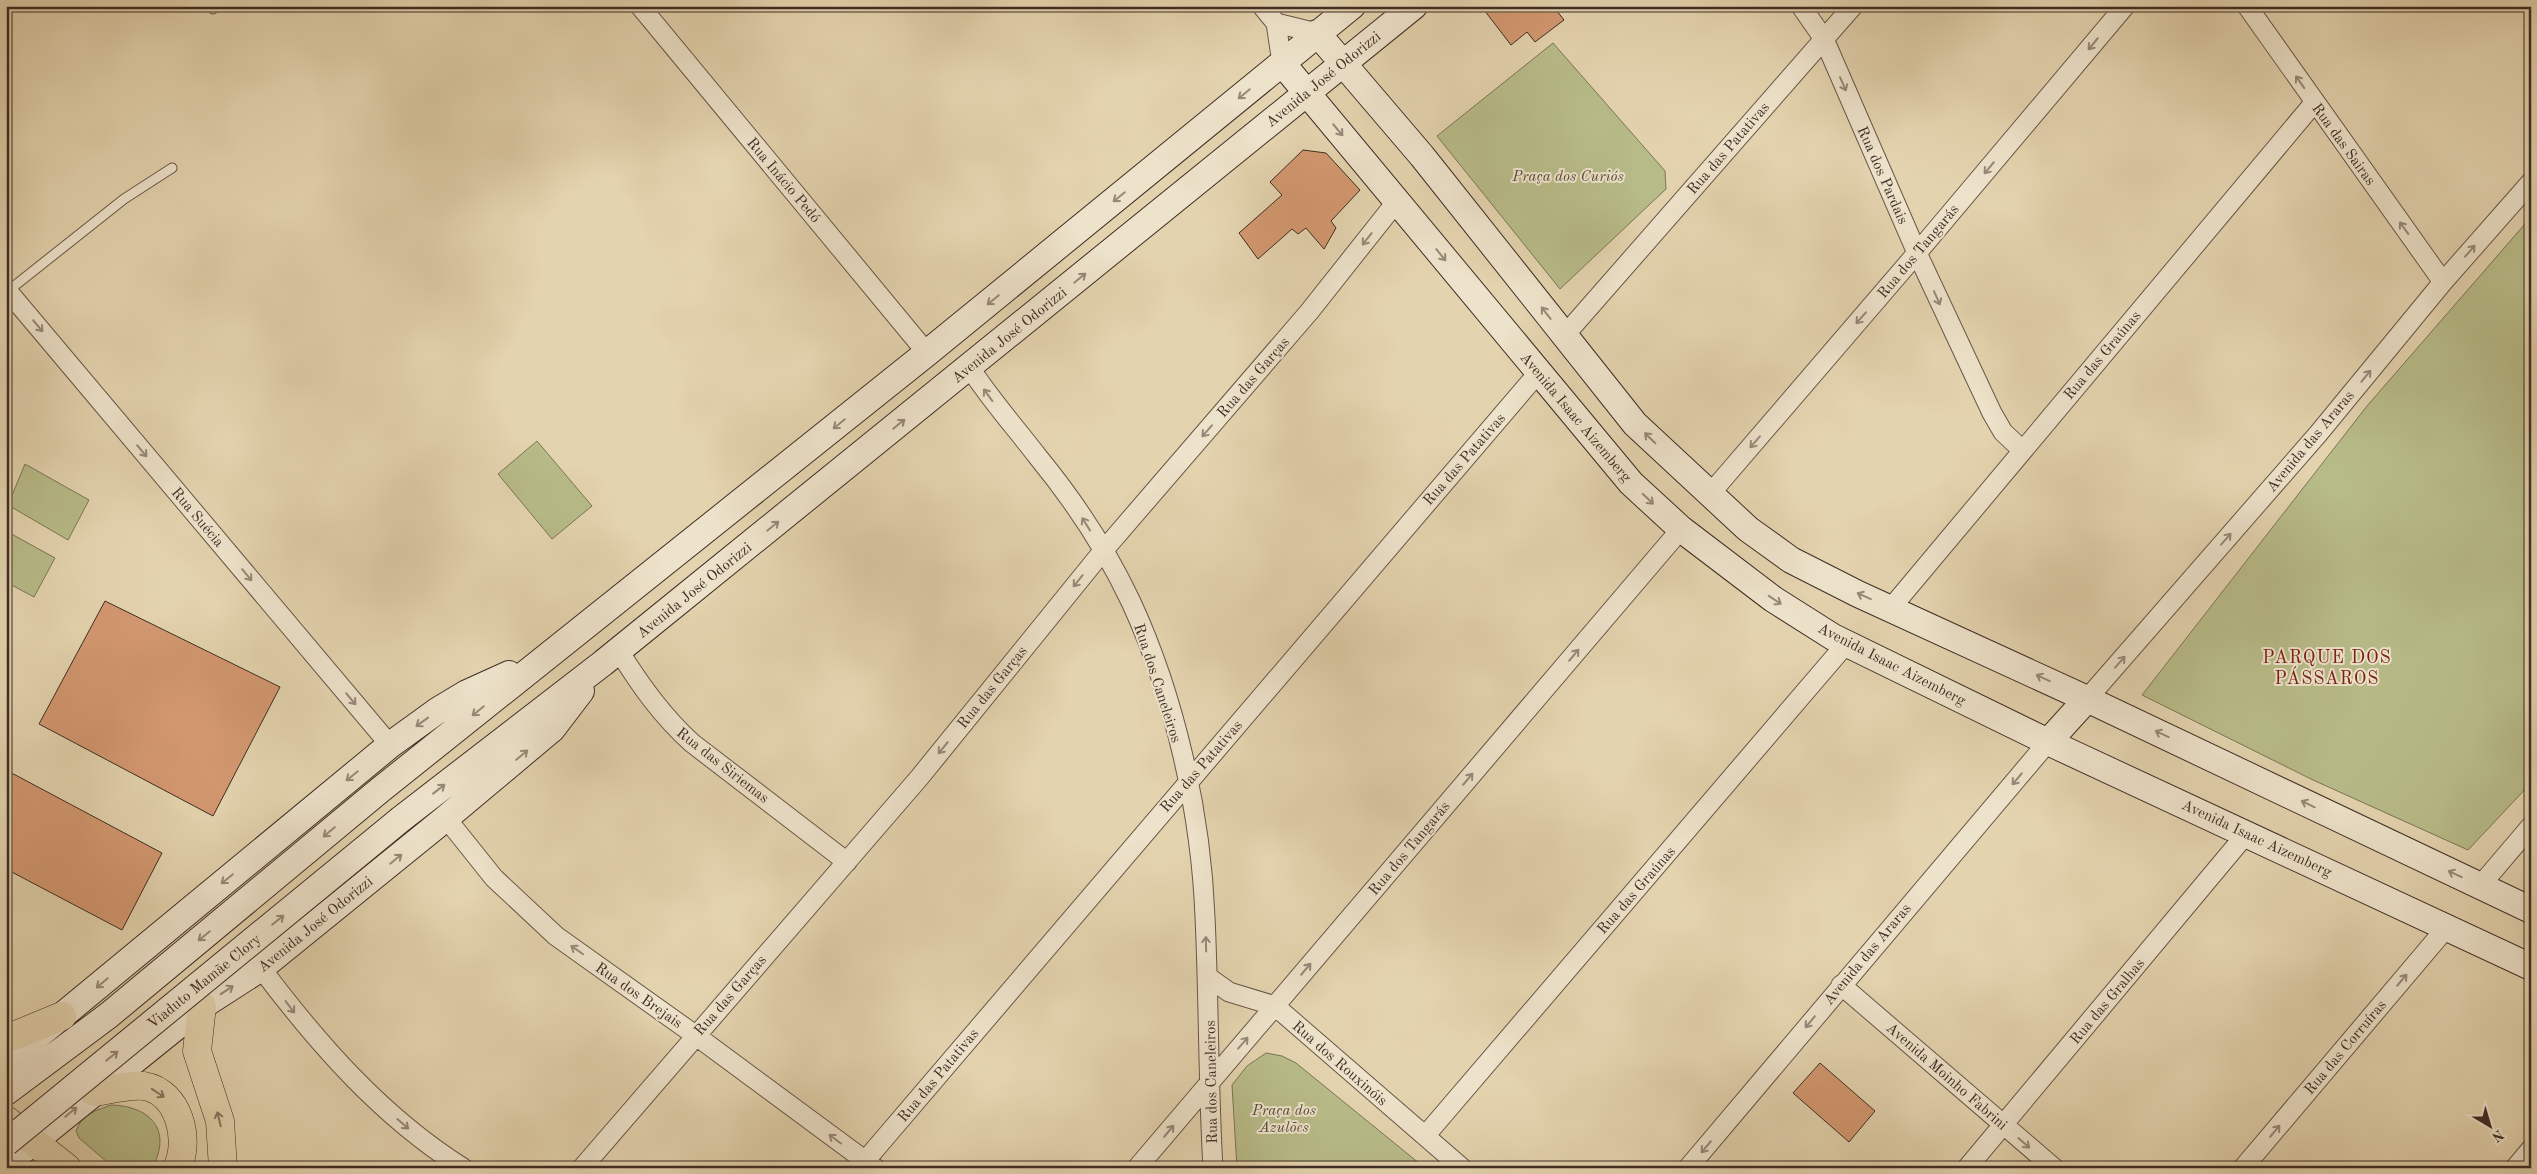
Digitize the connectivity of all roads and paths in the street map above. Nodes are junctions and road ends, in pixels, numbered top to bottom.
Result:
1 (640, 6) edge
2 (1262, 6) edge
3 (1352, 6) edge
4 (1414, 6) edge
5 (1801, 6) edge
6 (1853, 6) edge
7 (2125, 6) edge
8 (2247, 6) edge
9 (1276, 23) junction
10 (1316, 34) junction
11 (1824, 39) junction
12 (1282, 63) junction
13 (1343, 64) junction
14 (1307, 92) junction
15 (2314, 103) junction
16 (172, 168) dead end
17 (2531, 182) edge
18 (1397, 201) junction
19 (1917, 254) junction
20 (2443, 282) junction
21 (7, 290) edge
22 (1564, 336) junction
23 (927, 353) junction
24 (970, 368) junction
25 (1538, 373) junction
26 (2022, 450) junction
27 (1710, 494) junction
28 (1681, 529) junction
29 (1103, 551) junction
30 (1890, 608) junction
31 (1846, 644) junction
32 (611, 657) junction
33 (543, 659) junction
34 (2088, 699) junction
35 (2048, 742) junction
36 (390, 745) junction
37 (1187, 782) junction
38 (446, 818) junction
39 (401, 819) joint
40 (2531, 826) edge
41 (2247, 833) junction
42 (847, 862) junction
43 (2480, 886) junction
44 (2531, 910) edge
45 (2446, 927) junction
46 (2531, 967) edge
47 (261, 968) junction
48 (1208, 976) junction
49 (1842, 985) junction
50 (202, 1006) junction
51 (1275, 1006) junction
52 (62, 1016) junction
53 (695, 1035) junction
54 (6, 1036) edge
55 (6, 1062) edge
56 (1211, 1080) junction
57 (6, 1092) edge
58 (94, 1092) junction
59 (6, 1120) edge
60 (2003, 1125) junction
61 (1425, 1136) junction
62 (19, 1142) edge
63 (2531, 1149) edge
64 (6, 1164) edge
65 (870, 1164) edge
66 (67, 1168) edge
67 (177, 1168) edge
68 (223, 1168) edge
69 (463, 1168) edge
70 (582, 1168) edge
71 (1137, 1168) edge
72 (1213, 1168) edge
73 (1462, 1168) edge
74 (1688, 1168) edge
75 (1967, 1168) edge
76 (2054, 1168) edge
77 (2243, 1168) edge
78 (2515, 1168) edge

1 - 23 street, Rua Inácio Pedó
2 - 9 street
3 - 10 street
4 - 13 street, Avenida José Odorizzi
5 - 11 street, Rua dos Pardais
6 - 11 street, Rua das Patativas
7 -> 19 street, Rua dos Tangarás
15 -> 8 street, Rua das Sairas
9 - 10 street
9 - 12 street
10 - 12 street
10 - 13 street
11 -> 19 street, Rua dos Pardais
11 - 22 street, Rua das Patativas
12 - 14 street, Avenida Isaac Aizemberg
12 -> 23 street
13 - 14 street, Avenida José Odorizzi
22 -> 13 street
14 -> 18 street, Avenida Isaac Aizemberg
24 -> 14 street, Avenida José Odorizzi
20 -> 15 street, Rua das Sairas
15 - 26 street, Rua das Graúnas
16 - 21 lane
20 -> 17 street, Avenida das Araras
18 -> 25 street, Avenida Isaac Aizemberg
18 -> 29 street, Rua das Garças
19 -> 26 street, Rua dos Pardais
19 -> 27 street, Rua dos Tangarás
34 -> 20 street, Avenida das Araras
21 -> 36 street, Rua Suécia
27 -> 22 street
23 -> 33 street
29 -> 24 street, Rua dos Caneleiros
32 -> 24 street, Avenida José Odorizzi
25 -> 28 street, Avenida Isaac Aizemberg
25 - 37 street, Rua das Patativas
26 - 30 street, Rua das Graúnas
30 -> 27 street
28 -> 31 street, Avenida Isaac Aizemberg
51 -> 28 street, Rua dos Tangarás
29 - 37 street, Rua dos Caneleiros
29 -> 42 street, Rua das Garças
34 -> 30 street
31 - 35 street, Avenida Isaac Aizemberg
31 - 61 street, Rua das Graúnas
38 -> 32 street, Avenida José Odorizzi
39 -> 32 street, Avenida José Odorizzi
32 - 42 street, Rua das Siriemas
33 -> 36 street
33 -> 57 street
34 - 35 street
43 -> 34 street
35 - 41 street, Avenida Isaac Aizemberg
35 -> 49 street, Avenida das Araras
36 -> 52 street
48 -> 37 street, Rua dos Caneleiros
37 - 65 street, Rua das Patativas
47 -> 38 street, Avenida José Odorizzi
53 -> 38 street, Rua dos Brejais
62 -> 39 street, Viaduto Mamãe Clory, bridge
40 - 43 street
41 - 45 street, Avenida Isaac Aizemberg
41 - 60 street, Rua das Gralhas
42 - 53 street, Rua das Garças
43 - 44 street
45 - 46 street, Avenida Isaac Aizemberg
77 -> 45 street, Rua das Corruíras
50 -> 47 street, Avenida José Odorizzi
47 -> 69 street
48 - 51 street, Rua dos Rouxinóis
48 - 56 street, Rua dos Caneleiros
49 - 60 street, Avenida Moinho Fabrini
49 -> 74 street, Avenida das Araras
50 - 58 street, Avenida José Odorizzi
68 -> 50 main road
56 -> 51 street, Rua dos Tangarás
51 - 61 street, Rua dos Rouxinóis
52 - 54 main road
52 - 55 street
65 -> 53 street, Rua dos Brejais
53 - 70 street, Rua das Garças
71 -> 56 street, Rua dos Tangarás
56 - 72 street, Rua dos Caneleiros
62 -> 58 street, Avenida José Odorizzi
58 -> 67 main road
59 - 62 main road
60 - 75 street, Rua das Gralhas
60 -> 76 street, Avenida Moinho Fabrini
61 - 73 street, Rua dos Rouxinóis
62 - 64 street, Avenida José Odorizzi
62 - 66 main road
63 - 78 street

